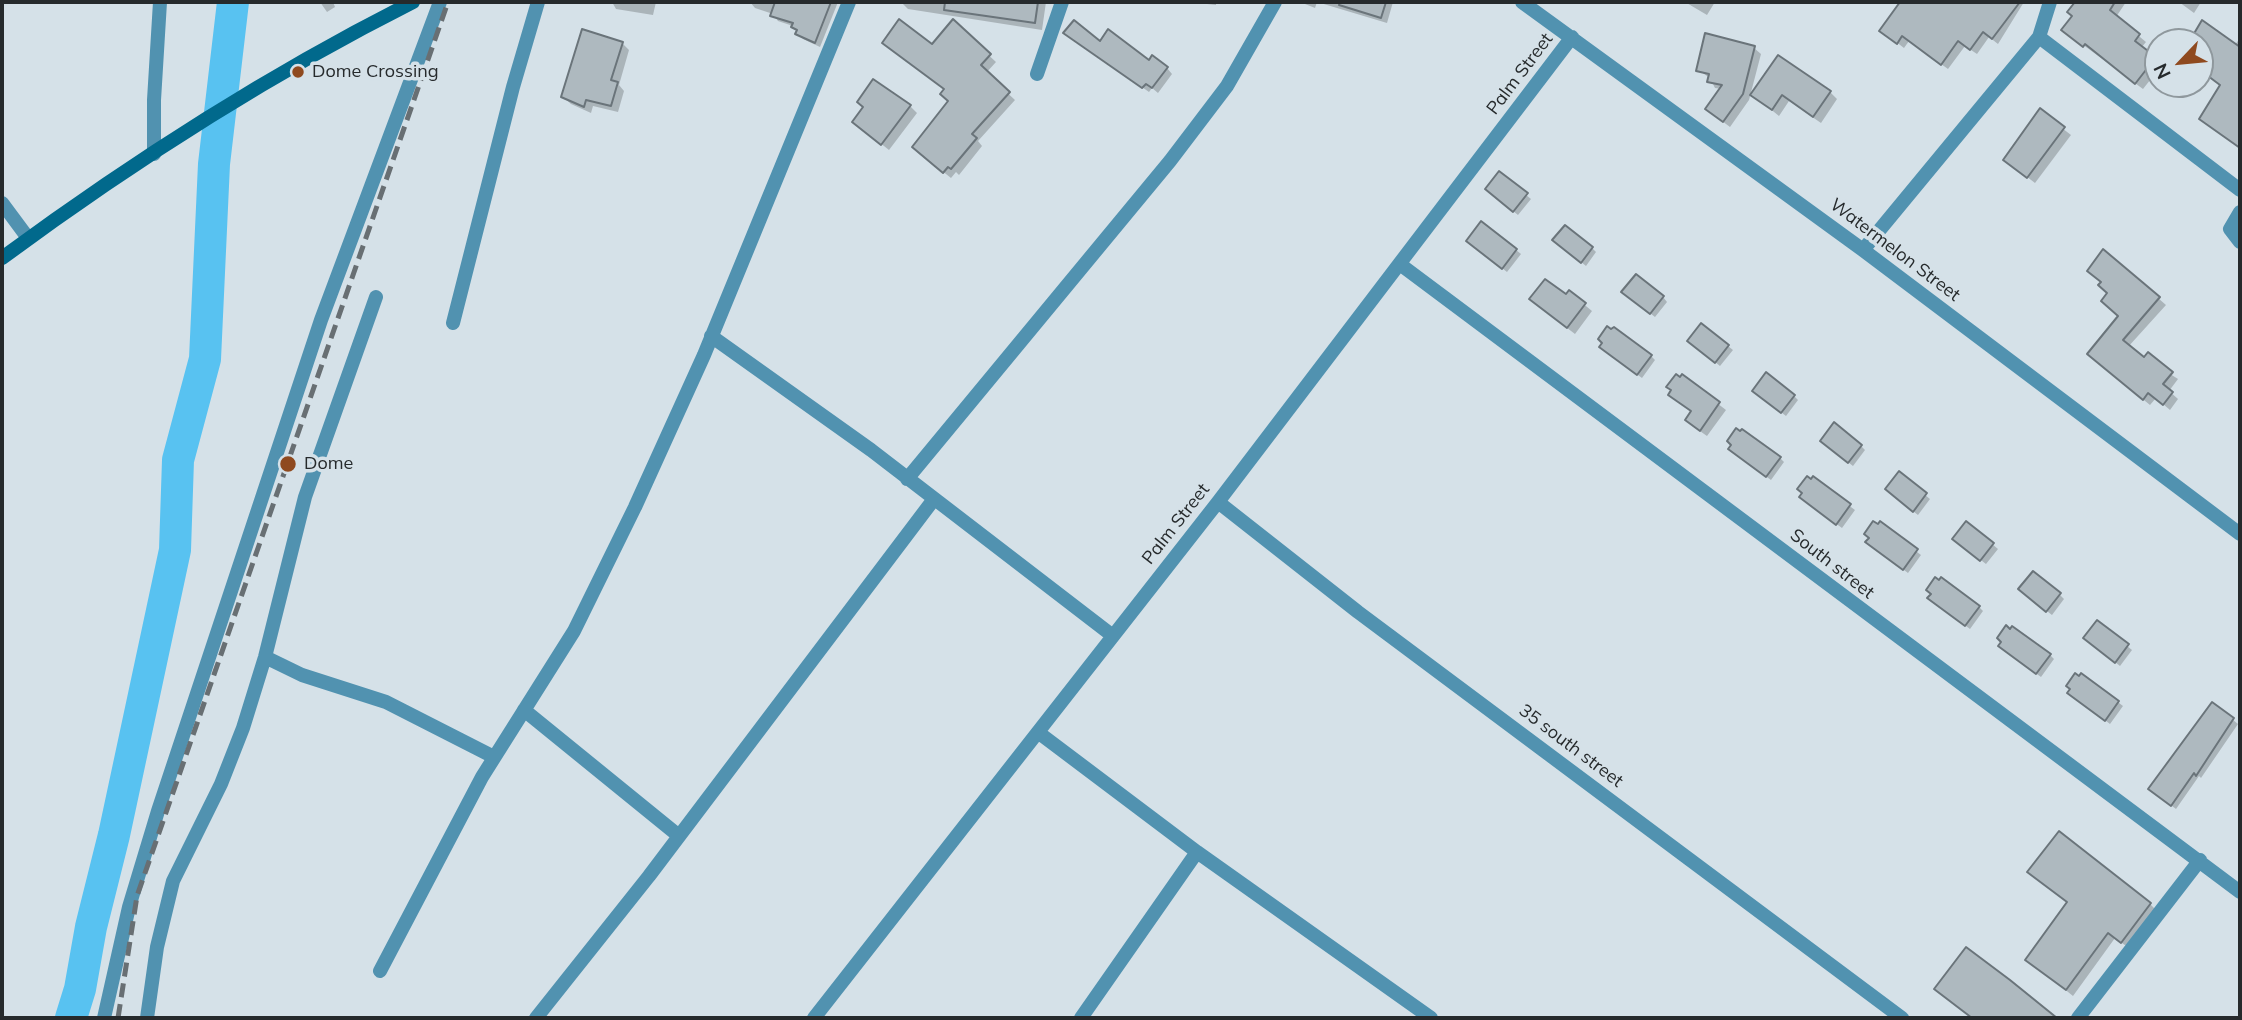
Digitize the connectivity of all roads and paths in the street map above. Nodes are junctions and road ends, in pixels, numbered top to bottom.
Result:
1 (160, 2) edge
2 (440, 2) edge
3 (538, 2) edge
4 (849, 2) edge
5 (1062, 2) edge
6 (1275, 2) edge
7 (1522, 2) edge
8 (2050, 2) edge
9 (407, 3) edge
10 (1572, 37) junction
11 (2039, 37) junction
12 (1037, 74) dead end
13 (154, 154) junction
14 (2240, 190) edge
15 (2, 203) edge
16 (2240, 212) edge
17 (28, 238) junction
18 (2240, 242) edge
19 (1863, 250) junction
20 (2, 258) edge
21 (1401, 265) junction
22 (376, 298) dead end
23 (453, 323) dead end
24 (711, 337) junction
25 (907, 479) junction
26 (934, 499) junction
27 (1218, 502) junction
28 (2240, 534) edge
29 (1113, 636) junction
30 (265, 657) junction
31 (524, 710) junction
32 (1039, 733) junction
33 (494, 757) junction
34 (679, 836) junction
35 (1197, 852) junction
36 (2200, 860) junction
37 (2240, 892) edge
38 (380, 971) dead end
39 (104, 1018) edge
40 (147, 1018) edge
41 (536, 1018) edge
42 (814, 1018) edge
43 (1081, 1018) edge
44 (1431, 1018) edge
45 (1902, 1018) edge
46 (2078, 1018) edge

1 - 13 street
2 - 39 street
3 - 23 street
4 - 24 street
5 - 12 street
6 - 25 street
7 - 10 street, Watermelon Street
8 - 11 street
9 - 13 main road
10 - 19 street, Watermelon Street
10 - 21 street, Palm Street
11 - 14 street
11 - 19 street
13 - 17 main road
15 - 17 street
16 - 18 street
17 - 20 main road
19 - 28 street, Watermelon Street
21 - 27 street, Palm Street
21 - 36 street, South street
22 - 30 street
24 - 25 street
24 - 31 street
25 - 26 street
26 - 29 street
26 - 34 street
27 - 29 street, Palm Street
27 - 45 street, 35 south street
29 - 32 street, Palm Street
30 - 33 street
30 - 40 street
31 - 33 street
31 - 34 street
32 - 35 street
32 - 42 street, Palm Street
33 - 38 street
34 - 41 street
35 - 43 street
35 - 44 street
36 - 37 street, South street
36 - 46 street

